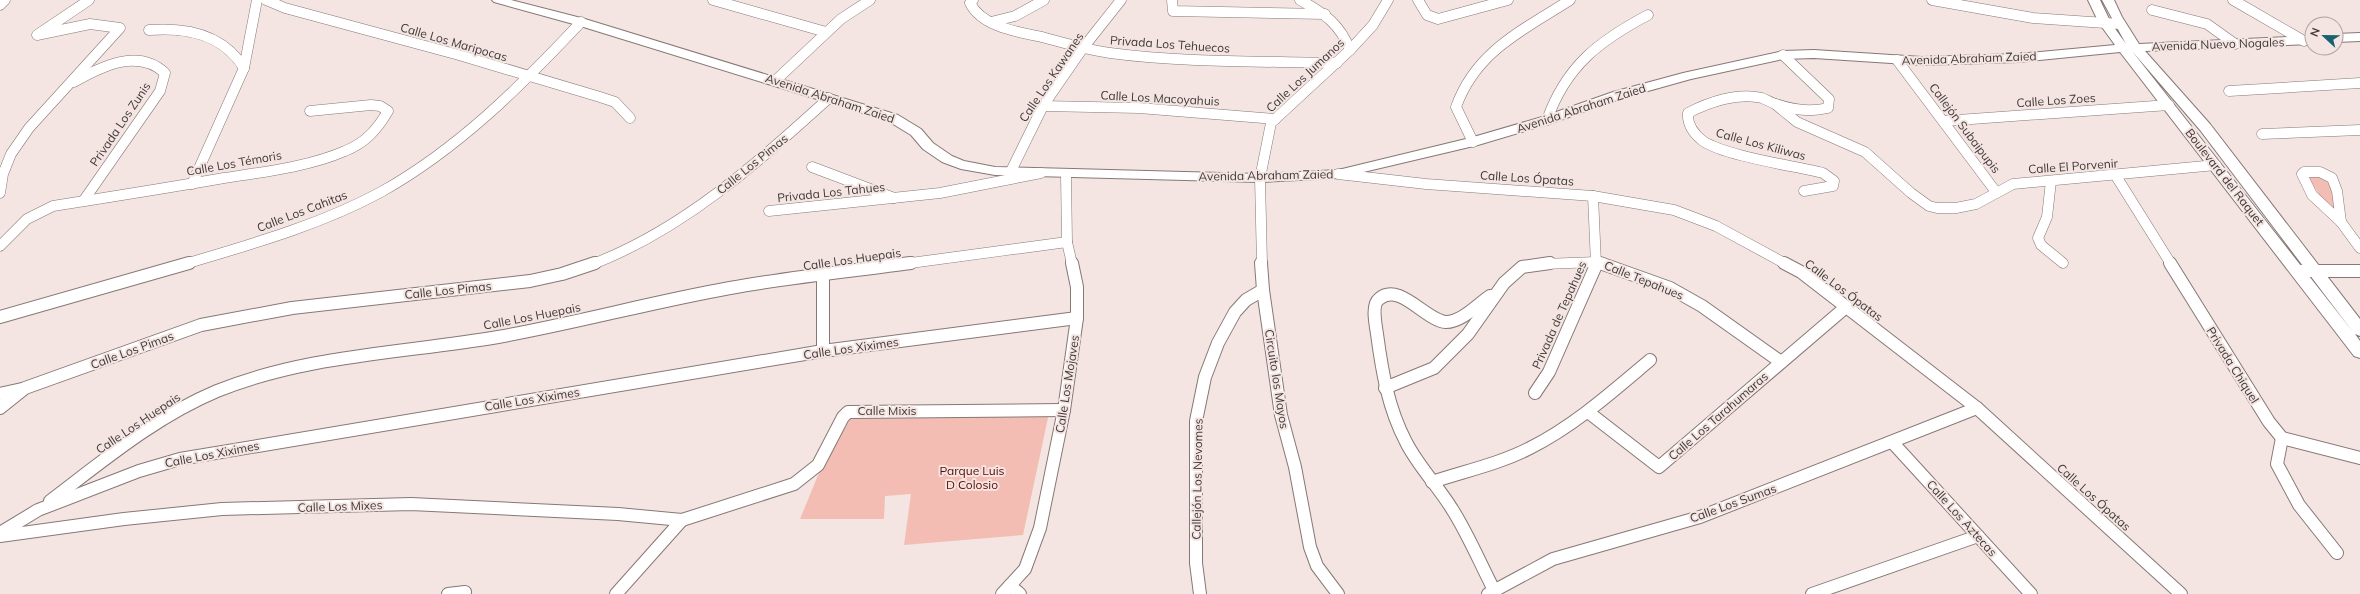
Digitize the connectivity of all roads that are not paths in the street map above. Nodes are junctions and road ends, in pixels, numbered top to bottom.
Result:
1 (5, 0) edge
2 (90, 0) edge
3 (256, 0) edge
4 (266, 0) edge
5 (498, 0) edge
6 (713, 0) edge
7 (870, 0) edge
8 (973, 0) edge
9 (1044, 0) edge
10 (1121, 0) edge
11 (1172, 0) edge
12 (1300, 0) edge
13 (1388, 0) edge
14 (1418, 0) edge
15 (1508, 0) edge
16 (1570, 0) edge
17 (1932, 0) edge
18 (2094, 0) edge
19 (2108, 0) edge
20 (2233, 0) edge
21 (0, 5) edge
22 (2152, 10) dead end
23 (1325, 14) junction
24 (1648, 15) dead end
25 (582, 22) junction
26 (991, 22) junction
27 (2105, 23) junction
28 (2120, 24) junction
29 (149, 30) dead end
30 (826, 32) junction
31 (2360, 36) edge
32 (2344, 37) edge
33 (2304, 38) edge
34 (2304, 40) edge
35 (2235, 44) junction
36 (1083, 48) junction
37 (2123, 48) junction
38 (2138, 48) junction
39 (1350, 50) junction
40 (1783, 55) junction
41 (1897, 60) junction
42 (1337, 63) junction
43 (244, 68) junction
44 (531, 76) junction
45 (776, 80) junction
46 (2360, 83) edge
47 (65, 88) junction
48 (2229, 91) dead end
49 (829, 98) junction
50 (1775, 104) junction
51 (2169, 105) junction
52 (1043, 106) junction
53 (310, 111) dead end
54 (630, 118) dead end
55 (1275, 119) junction
56 (1547, 120) junction
57 (1944, 121) junction
58 (2360, 130) edge
59 (2262, 134) dead end
60 (1473, 142) junction
61 (2216, 165) junction
62 (812, 167) dead end
63 (1010, 173) junction
64 (1041, 174) junction
65 (1066, 174) junction
66 (1338, 174) junction
67 (2116, 176) junction
68 (1260, 178) junction
69 (2051, 181) junction
70 (192, 184) junction
71 (1804, 191) dead end
72 (1996, 192) junction
73 (0, 193) edge
74 (1593, 196) junction
75 (896, 198) junction
76 (84, 200) junction
77 (769, 211) dead end
78 (2341, 222) junction
79 (1067, 242) junction
80 (0, 246) edge
81 (2360, 248) edge
82 (1597, 262) junction
83 (2063, 263) dead end
84 (2314, 270) junction
85 (2298, 271) junction
86 (2360, 271) edge
87 (823, 276) junction
88 (1264, 290) junction
89 (1497, 291) junction
90 (1846, 307) junction
91 (0, 317) edge
92 (1077, 318) junction
93 (2360, 330) edge
94 (823, 351) junction
95 (2360, 352) edge
96 (1650, 360) dead end
97 (1781, 362) junction
98 (25, 388) junction
99 (1385, 388) junction
100 (1535, 393) dead end
101 (0, 394) edge
102 (0, 408) edge
103 (1977, 408) junction
104 (1064, 410) junction
105 (1588, 412) junction
106 (2282, 438) junction
107 (1893, 442) junction
108 (2360, 458) edge
109 (1432, 482) junction
110 (38, 510) junction
111 (682, 520) junction
112 (0, 533) edge
113 (0, 536) edge
114 (1978, 536) junction
115 (2337, 553) dead end
116 (1011, 591) edge
117 (465, 592) dead end
118 (1491, 592) edge
119 (448, 594) edge
120 (616, 594) edge
121 (1200, 594) edge
122 (1338, 594) edge
123 (1812, 594) edge
124 (2031, 594) edge
125 (2181, 594) edge

1 - 21 street
2 - 47 street
3 - 43 street
4 - 44 street, Calle Los Maripocas
5 - 25 street, Avenida Abraham Zaied
6 - 30 street
7 - 30 street
8 - 26 street, Privada Los Tehuecos
9 - 26 street
10 - 36 street, Calle Los Kawanes
11 - 23 street
12 - 23 street
13 - 39 street, Calle Los Jumanos
14 - 15 street
16 - 60 street
17 - 27 street
18 - 27 street, Boulevard del Raquet
19 - 28 street, Boulevard del Raquet
20 - 33 street
22 - 35 street
23 - 39 street
24 - 56 street
25 - 44 street, Calle Los Cahitas
25 - 45 street, Avenida Abraham Zaied
26 - 36 street, Privada Los Tehuecos
27 - 28 street
27 - 37 street, Boulevard del Raquet
28 - 38 street, Boulevard del Raquet
29 - 43 street
30 - 45 street
31 - 32 street
34 - 35 street, Avenida Nuevo Nogales
35 - 38 street, Avenida Nuevo Nogales
36 - 42 street, Privada Los Tehuecos
36 - 52 street, Calle Los Kawanes
37 - 38 street, Avenida Nuevo Nogales
37 - 41 street, Avenida Abraham Zaied
37 - 51 street, Boulevard del Raquet
38 - 84 street, Boulevard del Raquet
39 - 42 street, Calle Los Jumanos
40 - 41 street, Avenida Abraham Zaied
40 - 50 street, Calle Los Kiliwas
40 - 56 street, Avenida Abraham Zaied
41 - 57 street, Callejón Subaipupis
42 - 55 street, Calle Los Jumanos
43 - 70 street
44 - 54 street, Calle Los Maripocas
44 - 91 street, Calle Los Cahitas
45 - 49 street, Avenida Abraham Zaied
46 - 48 street
47 - 73 street
47 - 76 street, Privada Los Zunis
49 - 63 street, Avenida Abraham Zaied
49 - 98 street, Calle Los Pimas
50 - 71 street, Calle Los Kiliwas
50 - 72 street, Calle El Porvenir
51 - 57 street, Calle Los Zoes
51 - 61 street, Boulevard del Raquet
52 - 55 street, Calle Los Macoyahuis
52 - 63 street, Calle Los Kawanes
53 - 70 street, Calle Los Témoris
55 - 68 street, Calle Los Jumanos
56 - 60 street, Avenida Abraham Zaied
57 - 72 street, Callejón Subaipupis
58 - 59 street
60 - 66 street, Avenida Abraham Zaied
61 - 67 street, Calle El Porvenir
61 - 85 street, Boulevard del Raquet
62 - 75 street, Privada Los Tahues
63 - 64 street, Avenida Abraham Zaied
64 - 65 street, Avenida Abraham Zaied
64 - 75 street, Privada Los Tahues
65 - 68 street, Avenida Abraham Zaied
65 - 79 street, Calle Los Mojaves
66 - 68 street, Avenida Abraham Zaied
66 - 74 street, Calle Los Ópatas
67 - 69 street, Calle El Porvenir
67 - 106 street, Privada Chiquel
68 - 88 street, Circuito los Mayos
69 - 72 street, Calle El Porvenir
69 - 83 street
70 - 76 street, Calle Los Témoris
74 - 82 street, Privada de Tepahues
74 - 90 street, Calle Los Ópatas
75 - 77 street, Privada Los Tahues
76 - 80 street, Calle Los Témoris
78 - 78 street
78 - 81 street
79 - 87 street, Calle Los Huepais
79 - 92 street, Calle Los Mojaves
82 - 89 street, Calle Tepahues
82 - 97 street, Calle Tepahues
82 - 100 street, Privada de Tepahues
84 - 85 street
84 - 86 street
84 - 93 street, Boulevard del Raquet
85 - 95 street, Boulevard del Raquet
87 - 94 street
87 - 110 street, Calle Los Huepais
88 - 121 street, Callejón Los Nevomes
88 - 122 street, Circuito los Mayos
89 - 99 street, Calle Tepahues
89 - 99 street, Calle Tepahues
90 - 97 street, Calle Los Tarahumaras
90 - 103 street, Calle Los Ópatas
92 - 94 street, Calle Los Xiximes
92 - 104 street, Calle Los Mojaves
94 - 110 street, Calle Los Xiximes
96 - 105 street
97 - 105 street, Calle Los Tarahumaras
98 - 101 street, Calle Los Pimas
98 - 102 street, Calle Los Pimas
99 - 109 street, Calle Tepahues
103 - 107 street, Calle Los Sumas
103 - 125 street, Calle Los Ópatas
104 - 111 street, Calle Mixis
104 - 116 street, Calle Los Mojaves
105 - 109 street
106 - 108 street
106 - 115 street
107 - 114 street, Calle Los Aztecas
107 - 118 street, Calle Los Sumas
109 - 118 street, Calle Tepahues
110 - 112 street, Calle Los Xiximes
111 - 113 street, Calle Los Mixes
111 - 120 street
114 - 123 street
114 - 124 street, Calle Los Aztecas
117 - 119 street

